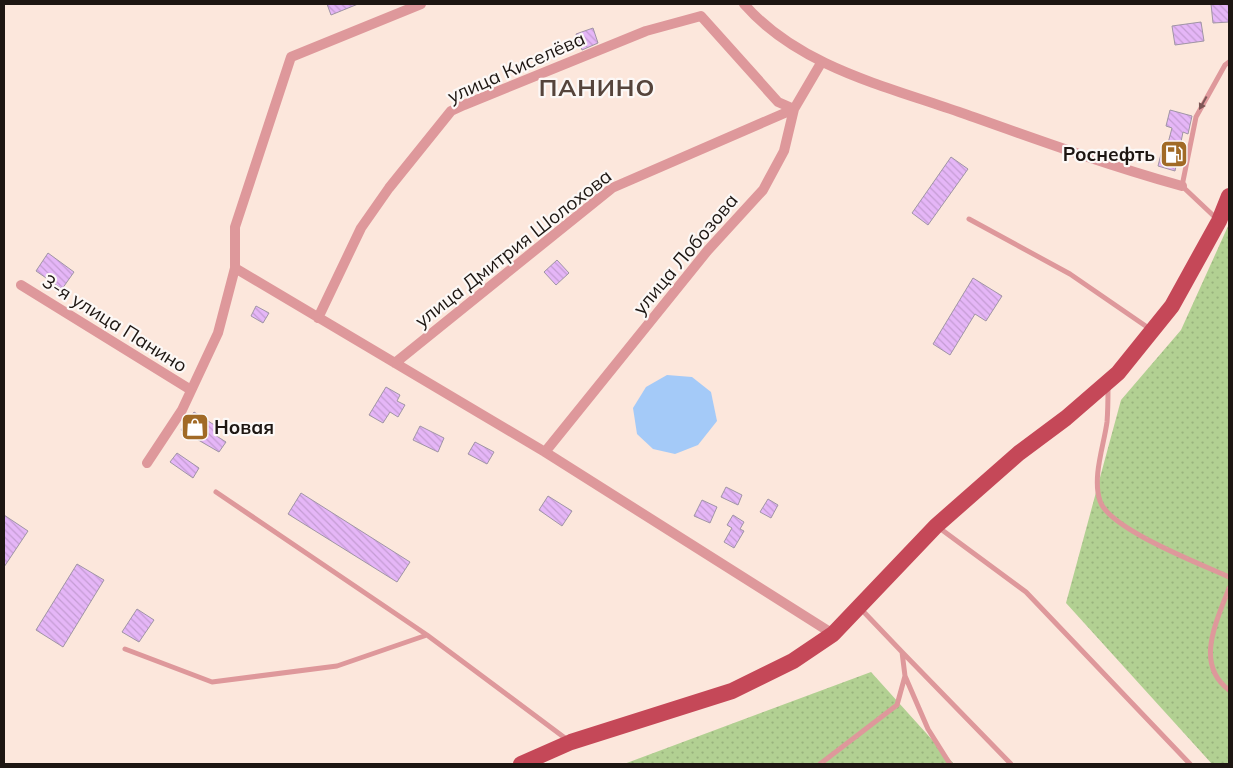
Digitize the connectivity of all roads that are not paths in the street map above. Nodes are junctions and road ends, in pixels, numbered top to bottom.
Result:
1 (421, 4) edge
2 (744, 4) edge
3 (1229, 62) edge
4 (821, 63) junction
5 (794, 109) junction
6 (1182, 186) junction
7 (1229, 196) edge
8 (969, 219) dead end
9 (1219, 221) junction
10 (235, 268) junction
11 (21, 285) dead end
12 (318, 318) junction
13 (1152, 331) junction
14 (395, 363) junction
15 (1108, 381) junction
16 (191, 390) junction
17 (545, 452) junction
18 (147, 463) dead end
19 (216, 492) dead end
20 (936, 526) junction
21 (1229, 578) edge
22 (1229, 588) edge
23 (860, 608) junction
24 (833, 634) junction
25 (427, 635) junction
26 (125, 649) dead end
27 (902, 652) junction
28 (905, 676) junction
29 (1229, 690) edge
30 (571, 742) junction
31 (520, 764) edge
32 (820, 764) edge
33 (950, 764) edge
34 (1011, 764) edge
35 (1190, 764) edge

1 - 10 street
2 - 4 street
3 -> 6 lane
4 - 5 street, улица Лобозова
4 - 6 street
5 - 12 street, улица Киселёва
5 - 14 street, улица Дмитрия Шолохова
5 - 17 street, улица Лобозова
6 - 9 lane
7 - 9 main road
8 - 13 lane
9 - 13 main road
10 - 12 street
10 - 16 street
11 - 16 street, 3-я улица Панино
12 - 14 street
13 - 15 main road
14 - 17 street
15 - 20 main road
15 - 21 lane
16 - 18 street
17 - 24 street
19 - 25 lane
20 - 23 main road
20 - 35 lane
22 - 29 lane
23 - 24 main road
23 - 27 lane
24 - 30 main road
25 - 26 lane
25 - 30 lane
27 - 28 lane
27 - 34 lane
28 - 32 lane
28 - 33 lane
30 - 31 main road

